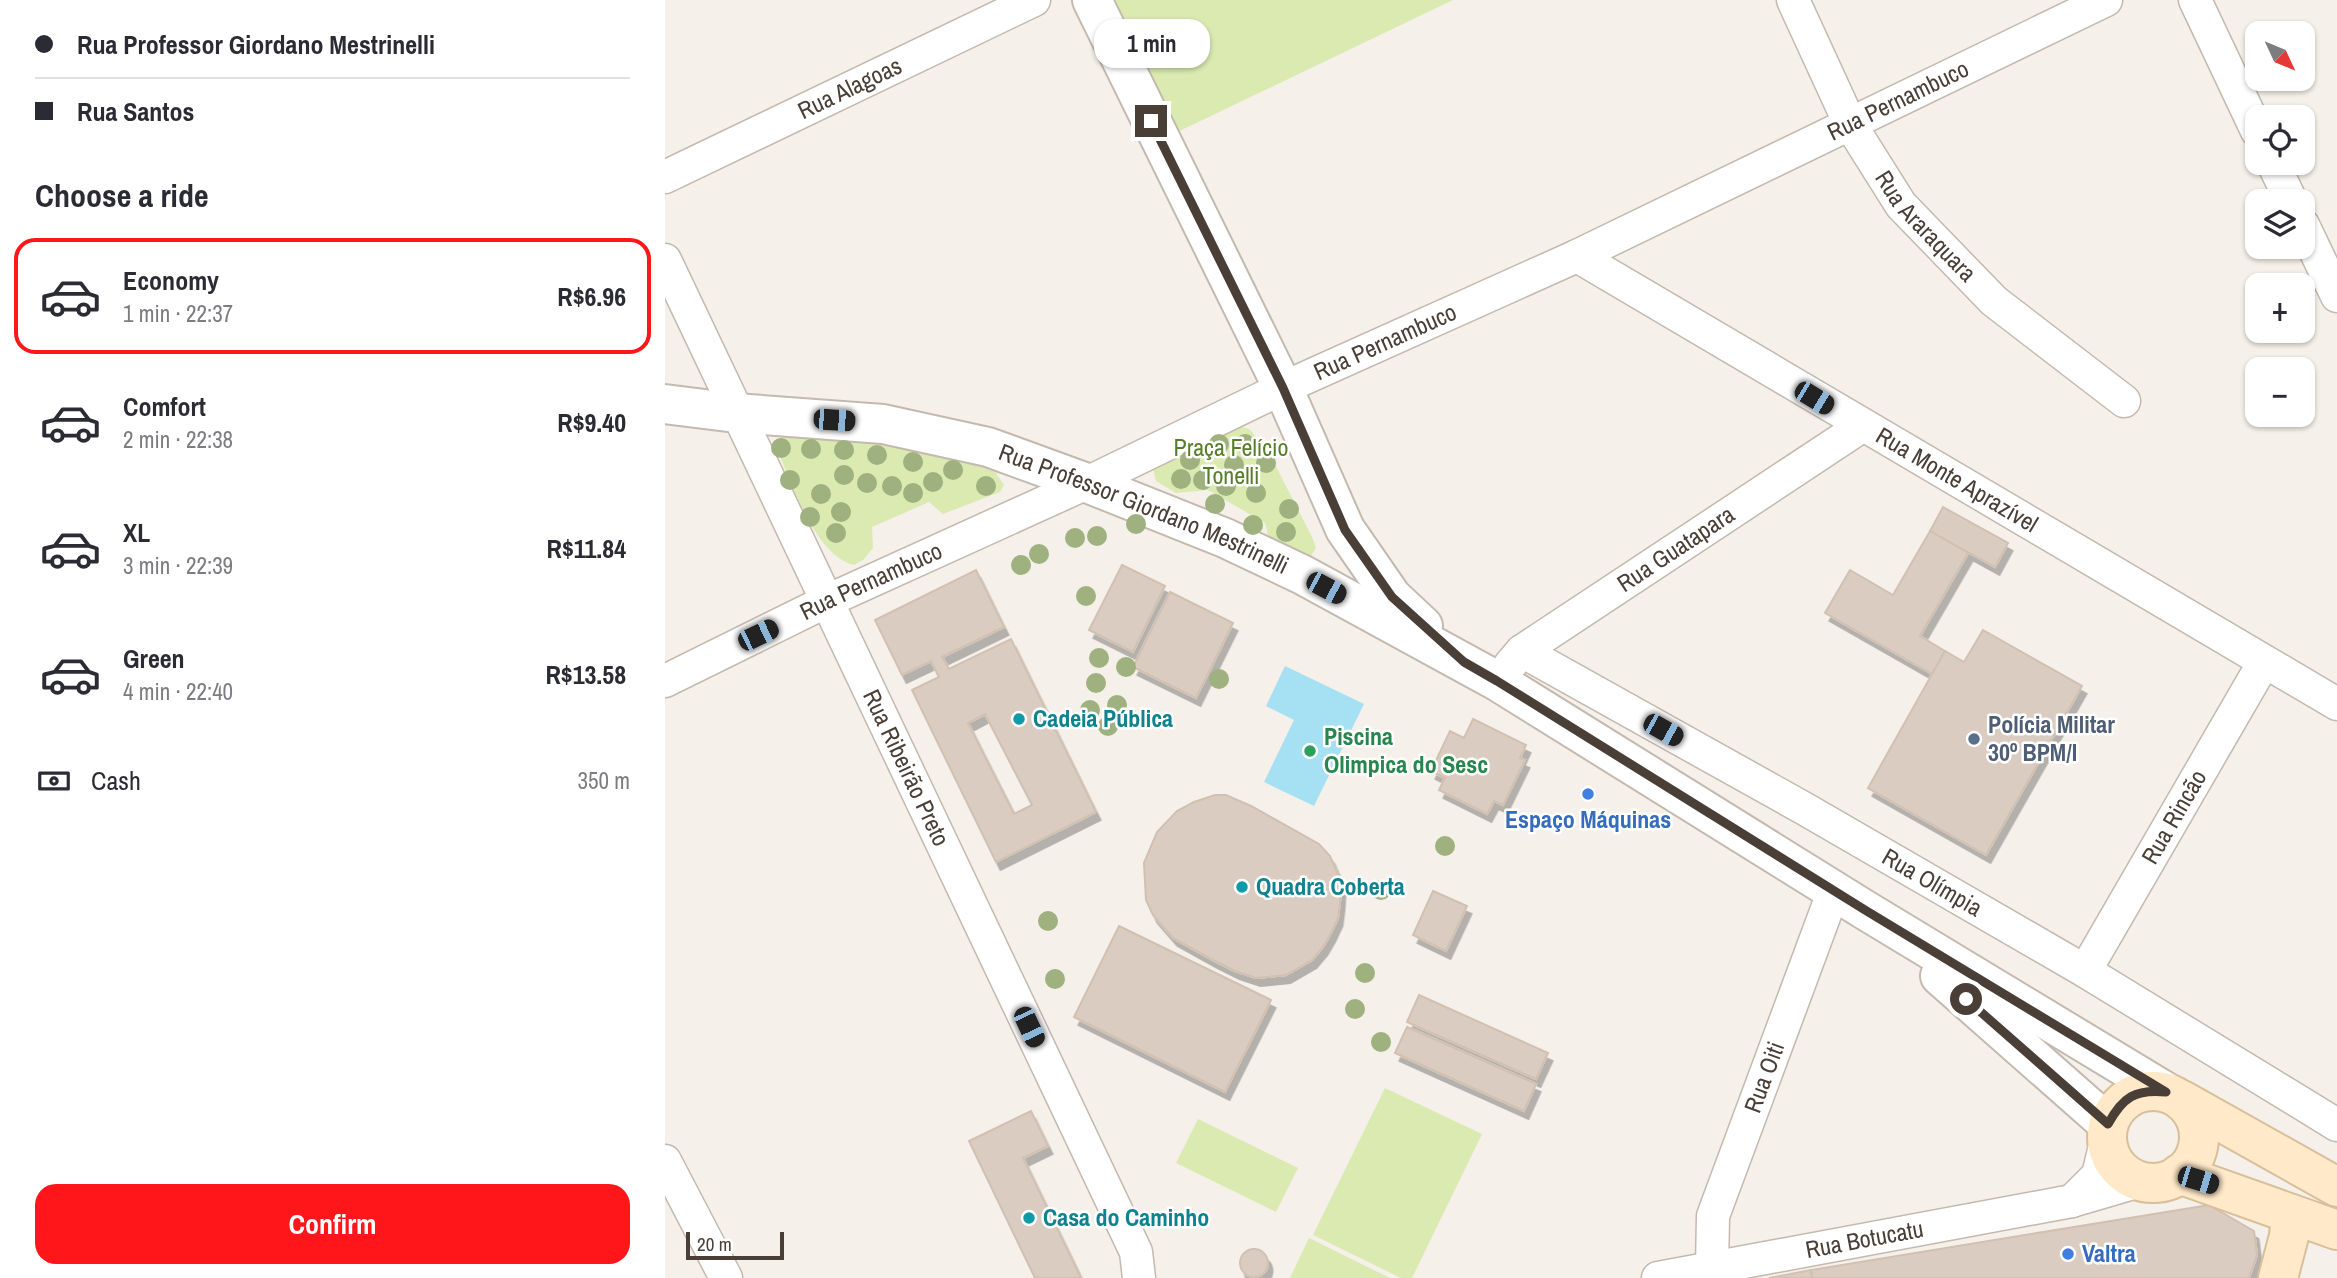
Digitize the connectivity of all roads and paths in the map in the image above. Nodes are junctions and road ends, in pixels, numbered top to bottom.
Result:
1 (1034, 0) edge
2 (1092, 0) edge
3 (1793, 0) edge
4 (2106, 0) edge
5 (2195, 0) edge
6 (2245, 106) edge
7 (1850, 124) junction
8 (665, 177) edge
9 (2315, 250) edge
10 (1577, 256) junction
11 (665, 260) edge
12 (2337, 296) edge
13 (1283, 388) junction
14 (2125, 401) dead end
15 (665, 404) edge
16 (736, 413) junction
17 (1862, 426) junction
18 (1087, 483) junction
19 (1345, 530) junction
20 (1303, 575) junction
21 (827, 601) junction
22 (1522, 652) junction
23 (1464, 662) junction
24 (2264, 662) junction
25 (665, 681) edge
26 (1497, 681) junction
27 (2337, 704) edge
28 (1834, 890) junction
29 (1865, 910) junction
30 (2085, 971) junction
31 (2174, 1096) junction
32 (2337, 1125) edge
33 (2107, 1133) junction
34 (665, 1161) edge
35 (2179, 1174) junction
36 (2140, 1181) junction
37 (2337, 1188) edge
38 (2072, 1201) junction
39 (2291, 1214) junction
40 (2337, 1230) edge
41 (1711, 1268) junction
42 (726, 1278) edge
43 (1139, 1278) edge
44 (1658, 1278) edge
45 (2278, 1278) edge

1 - 8 street, Rua Alagoas
2 - 13 street
3 - 7 street, Rua Araraquara
4 - 7 street, Rua Pernambuco
5 - 6 street
7 - 10 street, Rua Pernambuco
7 - 14 street, Rua Araraquara
9 - 12 street
10 - 13 street, Rua Pernambuco
10 - 17 street, Rua Monte Aprazível
11 - 16 street, Rua Ribeirão Preto
13 - 18 street, Rua Pernambuco
13 - 19 street
15 - 16 street, Rua Professor Giordano Mestrinelli
16 - 18 street, Rua Professor Giordano Mestrinelli
16 - 21 street, Rua Ribeirão Preto
17 - 22 street, Rua Guatapara
17 - 24 street, Rua Monte Aprazível
18 - 20 street, Rua Professor Giordano Mestrinelli
18 - 21 street, Rua Pernambuco
19 - 20 street
19 - 23 street
20 - 23 street, Rua Professor Giordano Mestrinelli
21 - 25 street, Rua Pernambuco
21 - 43 street, Rua Ribeirão Preto
22 - 26 street, Rua Guatapara
22 - 30 street, Rua Olímpia
23 - 26 street, Rua Professor Giordano Mestrinelli
24 - 27 street, Rua Monte Aprazível
24 - 30 street, Rua Rincão
26 - 28 street, Rua Professor Giordano Mestrinelli
28 - 29 street, Rua Professor Giordano Mestrinelli
28 - 41 street, Rua Oiti
29 - 31 street, Rua Professor Giordano Mestrinelli
29 - 33 street, Rua Professor Giordano Mestrinelli
30 - 32 street, Rua Olímpia
31 - 33 main road
31 - 35 main road
31 - 37 main road, Rua Professor Giordano Mestrinelli
33 - 36 main road
33 - 38 street
34 - 42 street
35 - 36 main road
35 - 39 main road
36 - 38 street, Rua Botucatu
38 - 41 street, Rua Botucatu
39 - 40 main road
39 - 45 main road
41 - 44 street, Rua Botucatu

